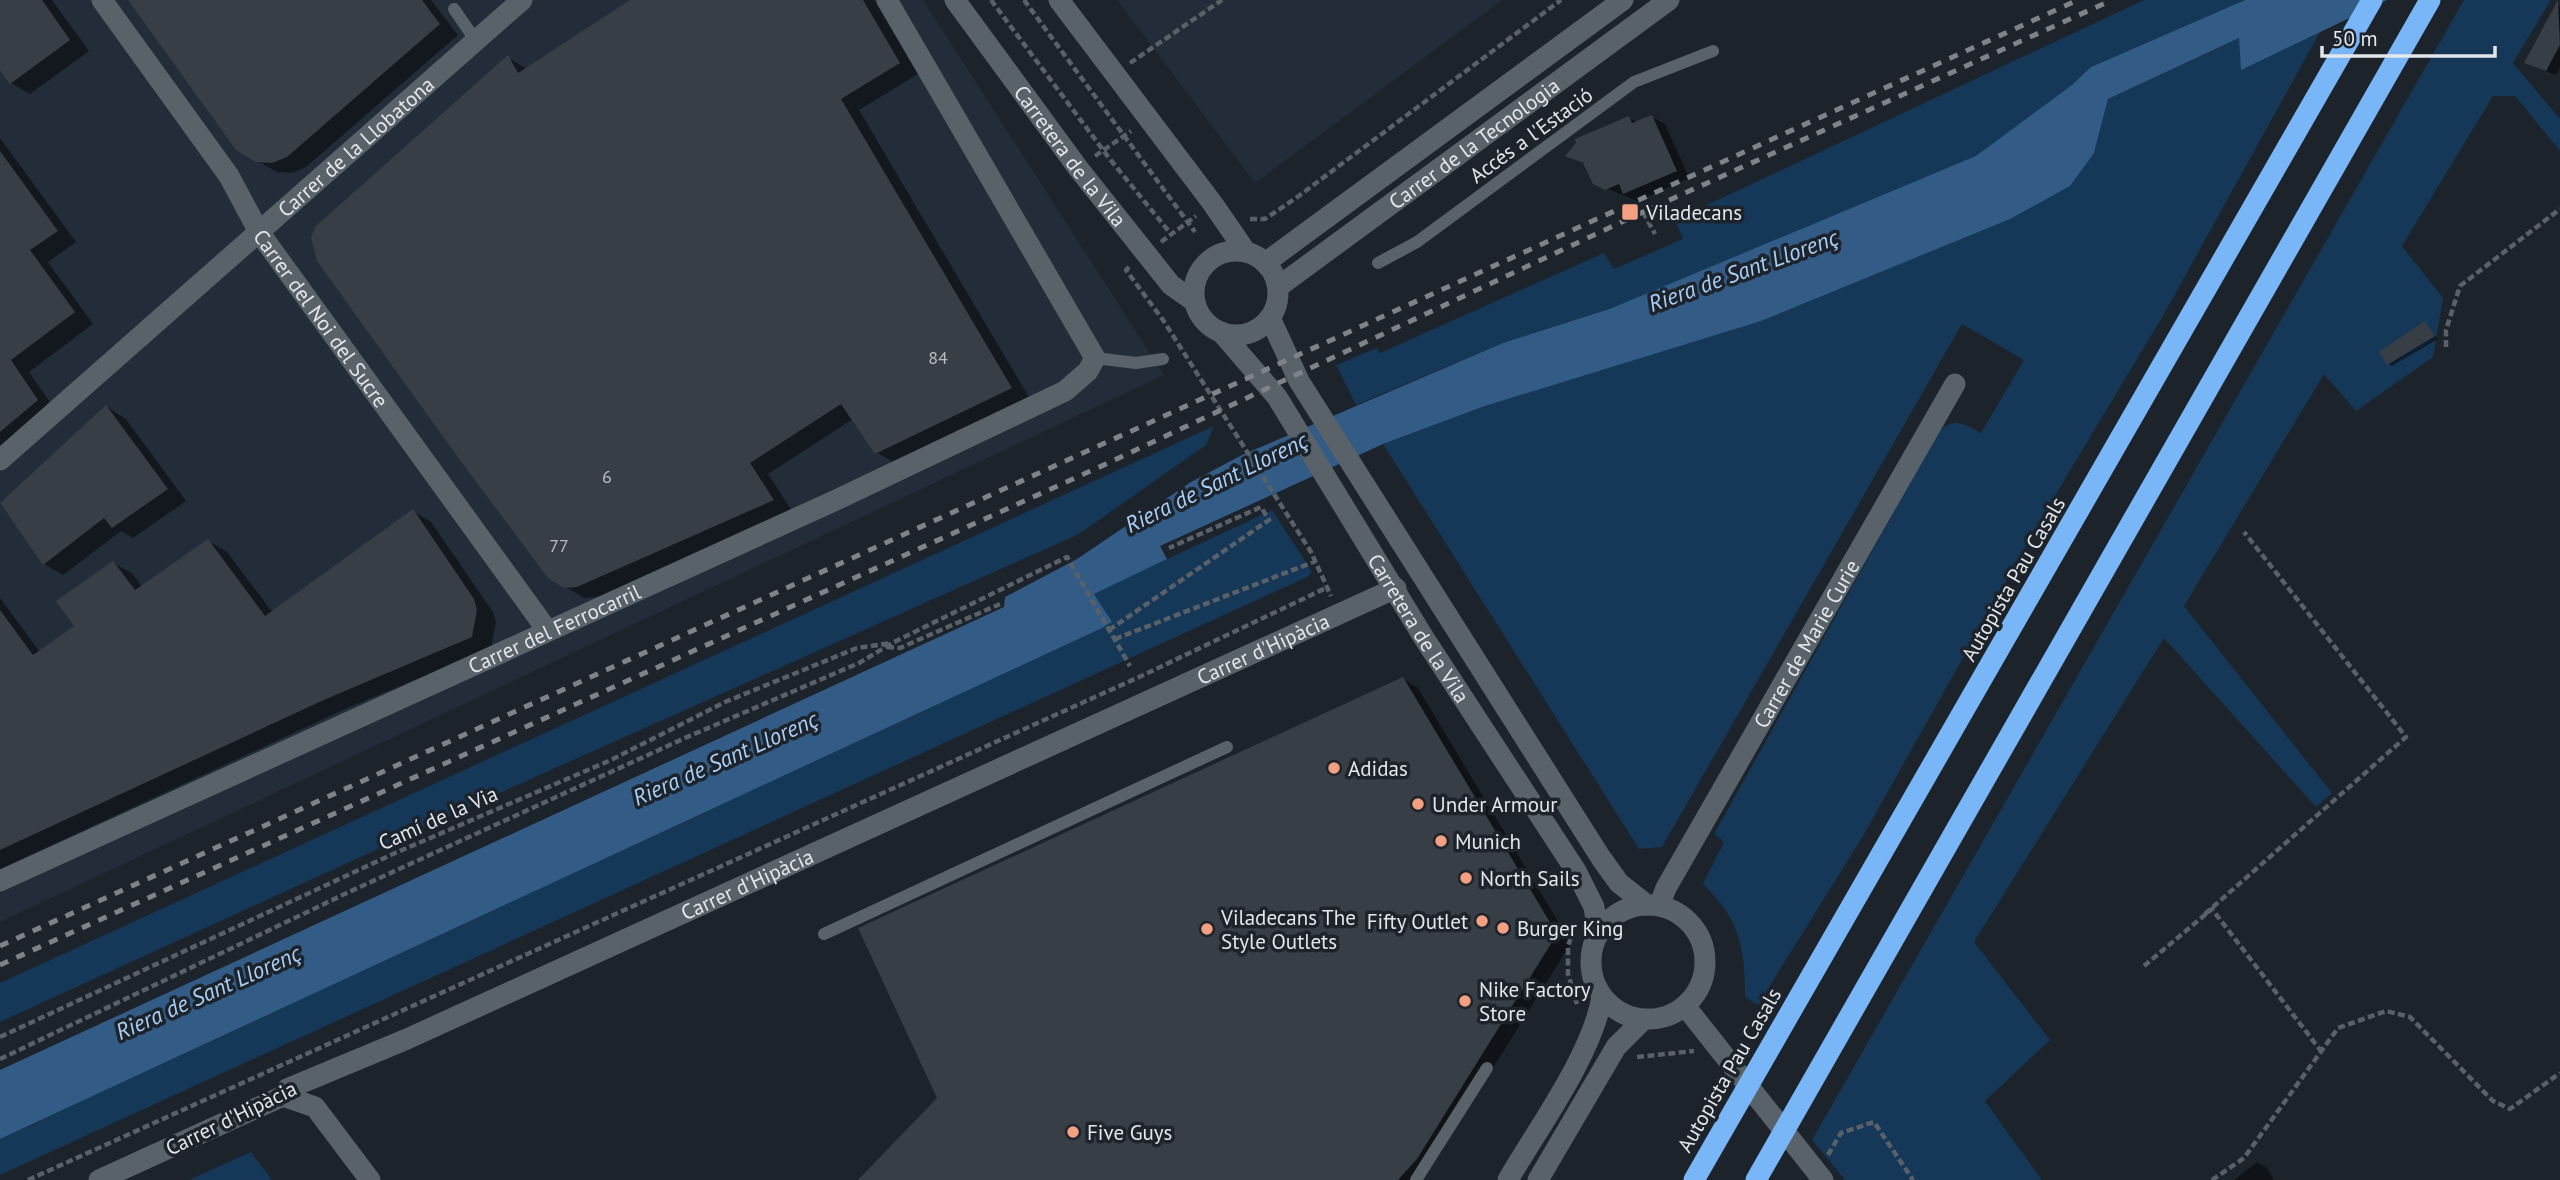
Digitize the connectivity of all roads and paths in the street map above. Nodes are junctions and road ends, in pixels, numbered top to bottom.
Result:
1 (102, 0) edge
2 (522, 0) edge
3 (887, 0) edge
4 (956, 0) edge
5 (991, 0) edge
6 (1024, 0) edge
7 (1059, 0) edge
8 (1222, 0) edge
9 (1561, 0) edge
10 (1623, 0) edge
11 (1668, 0) edge
12 (2372, 0) edge
13 (2430, 0) edge
14 (454, 9) dead end
15 (476, 41) junction
16 (1713, 51) dead end
17 (1115, 74) junction
18 (1137, 126) dead end
19 (1124, 136) junction
20 (1103, 150) junction
21 (1089, 160) dead end
22 (2560, 209) edge
23 (1205, 210) dead end
24 (1643, 212) dead end
25 (1245, 213) dead end
26 (1187, 223) junction
27 (259, 232) junction
28 (1195, 232) dead end
29 (1655, 234) dead end
30 (1246, 252) junction
31 (1265, 263) junction
32 (1378, 263) dead end
33 (1134, 281) dead end
34 (1278, 287) junction
35 (1195, 302) junction
36 (1270, 318) junction
37 (1221, 332) junction
38 (2446, 347) dead end
39 (1095, 358) junction
40 (1163, 359) dead end
41 (1955, 384) dead end
42 (0, 460) edge
43 (2244, 532) dead end
44 (1169, 548) dead end
45 (1316, 561) junction
46 (1328, 587) junction
47 (1396, 589) junction
48 (1000, 604) dead end
49 (1339, 614) junction
50 (1109, 629) junction
51 (547, 630) junction
52 (1115, 639) junction
53 (894, 642) junction
54 (886, 647) junction
55 (1130, 666) dead end
56 (1227, 747) dead end
57 (0, 881) edge
58 (1653, 905) junction
59 (2205, 914) junction
60 (1575, 919) dead end
61 (824, 934) dead end
62 (1598, 934) junction
63 (2144, 966) dead end
64 (1602, 997) junction
65 (1685, 1006) junction
66 (1580, 1011) dead end
67 (1644, 1019) junction
68 (0, 1037) edge
69 (1693, 1050) dead end
70 (2321, 1051) junction
71 (372, 1055) junction
72 (0, 1059) edge
73 (1628, 1067) dead end
74 (1487, 1068) dead end
75 (2560, 1073) edge
76 (283, 1096) junction
77 (323, 1116) junction
78 (1827, 1157) dead end
79 (27, 1180) edge
80 (99, 1180) edge
81 (370, 1180) edge
82 (1416, 1180) edge
83 (1508, 1180) edge
84 (1538, 1180) edge
85 (1693, 1180) edge
86 (1756, 1180) edge
87 (1823, 1180) edge
88 (1913, 1180) edge
89 (2212, 1180) edge

1 - 27 street, Carrer del Noi del Sucre
2 - 15 street, Carrer de la Llobatona
3 - 39 street
4 - 35 street, Carretera de la Vila
5 - 20 path
6 - 19 path
7 - 17 street
8 - 17 path
9 - 25 path
10 - 31 street, Carrer de la Tecnologia
11 - 34 street, Carrer de la Tecnologia
12 - 85 highway, Autopista Pau Casals
13 - 86 highway
14 - 15 lane
15 - 27 street, Carrer de la Llobatona
16 - 32 lane, Accés a l'Estació
17 - 30 street
18 - 19 path
19 - 20 path
19 - 26 path
20 - 21 path
20 - 26 path
22 - 38 path
23 - 26 path
24 - 29 path
26 - 28 path
27 - 42 street, Carrer de la Llobatona
27 - 51 street, Carrer del Noi del Sucre
30 - 31 street
30 - 35 street
31 - 34 street
33 - 45 path
34 - 36 street
35 - 37 street
36 - 37 street
36 - 58 street, Carretera de la Vila
37 - 47 street, Carretera de la Vila
39 - 40 lane
39 - 51 street, Carrer del Ferrocarril
41 - 58 street, Carrer de Marie Curie
43 - 59 path
44 - 50 path
45 - 46 path
45 - 52 path
46 - 49 path
46 - 79 path
47 - 49 street, Carrer d'Hipàcia
47 - 62 street, Carretera de la Vila
48 - 54 path
49 - 71 street, Carrer d'Hipàcia
50 - 52 path
50 - 53 path
51 - 57 street, Carrer del Ferrocarril
52 - 55 path
53 - 54 path
53 - 68 path, Camí de la Via
54 - 72 path
56 - 61 lane
58 - 62 street
58 - 65 street
59 - 63 path
59 - 70 path
60 - 66 path
62 - 64 street
64 - 67 street
64 - 83 street
65 - 67 street
65 - 87 street
67 - 84 street
69 - 73 path
70 - 75 path
70 - 89 path
71 - 76 street, Carrer d'Hipàcia
71 - 77 street
74 - 82 lane
76 - 77 street
76 - 80 street, Carrer d'Hipàcia
77 - 81 street
78 - 88 path

